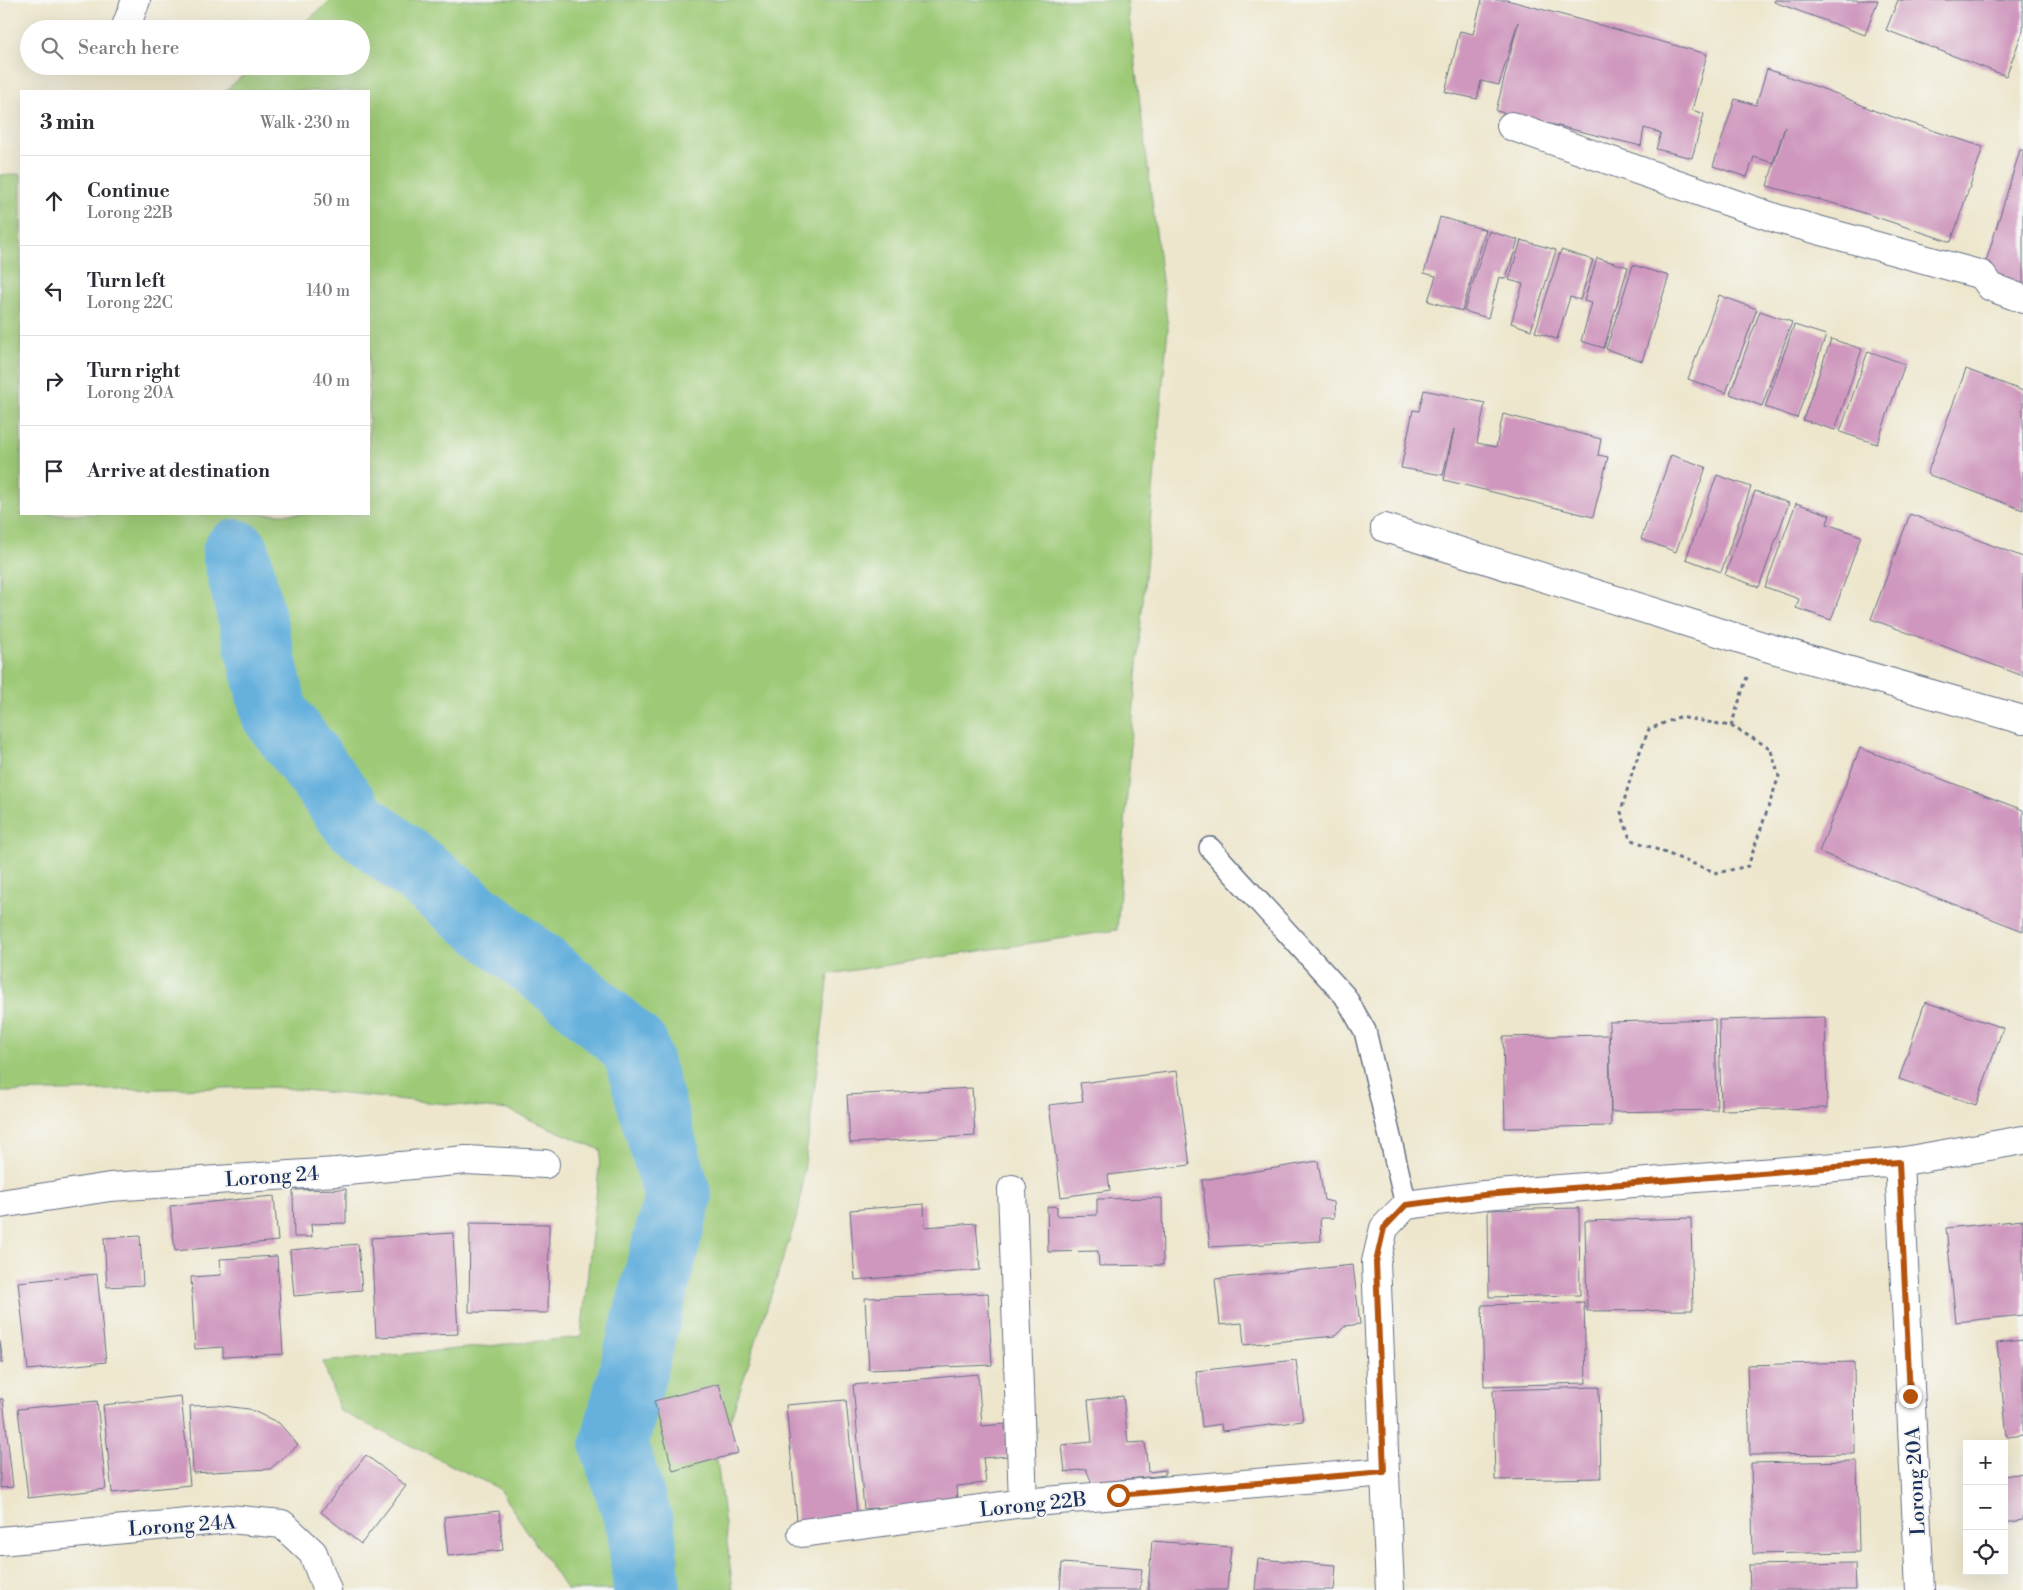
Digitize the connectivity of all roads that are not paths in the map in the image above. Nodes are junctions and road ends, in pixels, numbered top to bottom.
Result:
1 (136, 0) edge
2 (128, 20) edge
3 (1511, 126) dead end
4 (2023, 299) edge
5 (1384, 528) dead end
6 (2023, 720) edge
7 (1210, 848) dead end
8 (2023, 1140) edge
9 (1899, 1162) junction
10 (545, 1164) dead end
11 (1012, 1188) dead end
12 (0, 1204) edge
13 (1406, 1205) junction
14 (1384, 1472) junction
15 (1023, 1503) junction
16 (802, 1533) dead end
17 (0, 1541) edge
18 (327, 1590) edge
19 (1390, 1590) edge
20 (1920, 1590) edge

1 - 2 street
3 - 4 street
5 - 6 street
7 - 13 lane
8 - 9 street
9 - 13 street
9 - 20 street, Lorong 20A
10 - 12 street, Lorong 24
11 - 15 street
13 - 14 street
14 - 15 street, Lorong 22B
14 - 19 street
15 - 16 street, Lorong 22B
17 - 18 street, Lorong 24A

